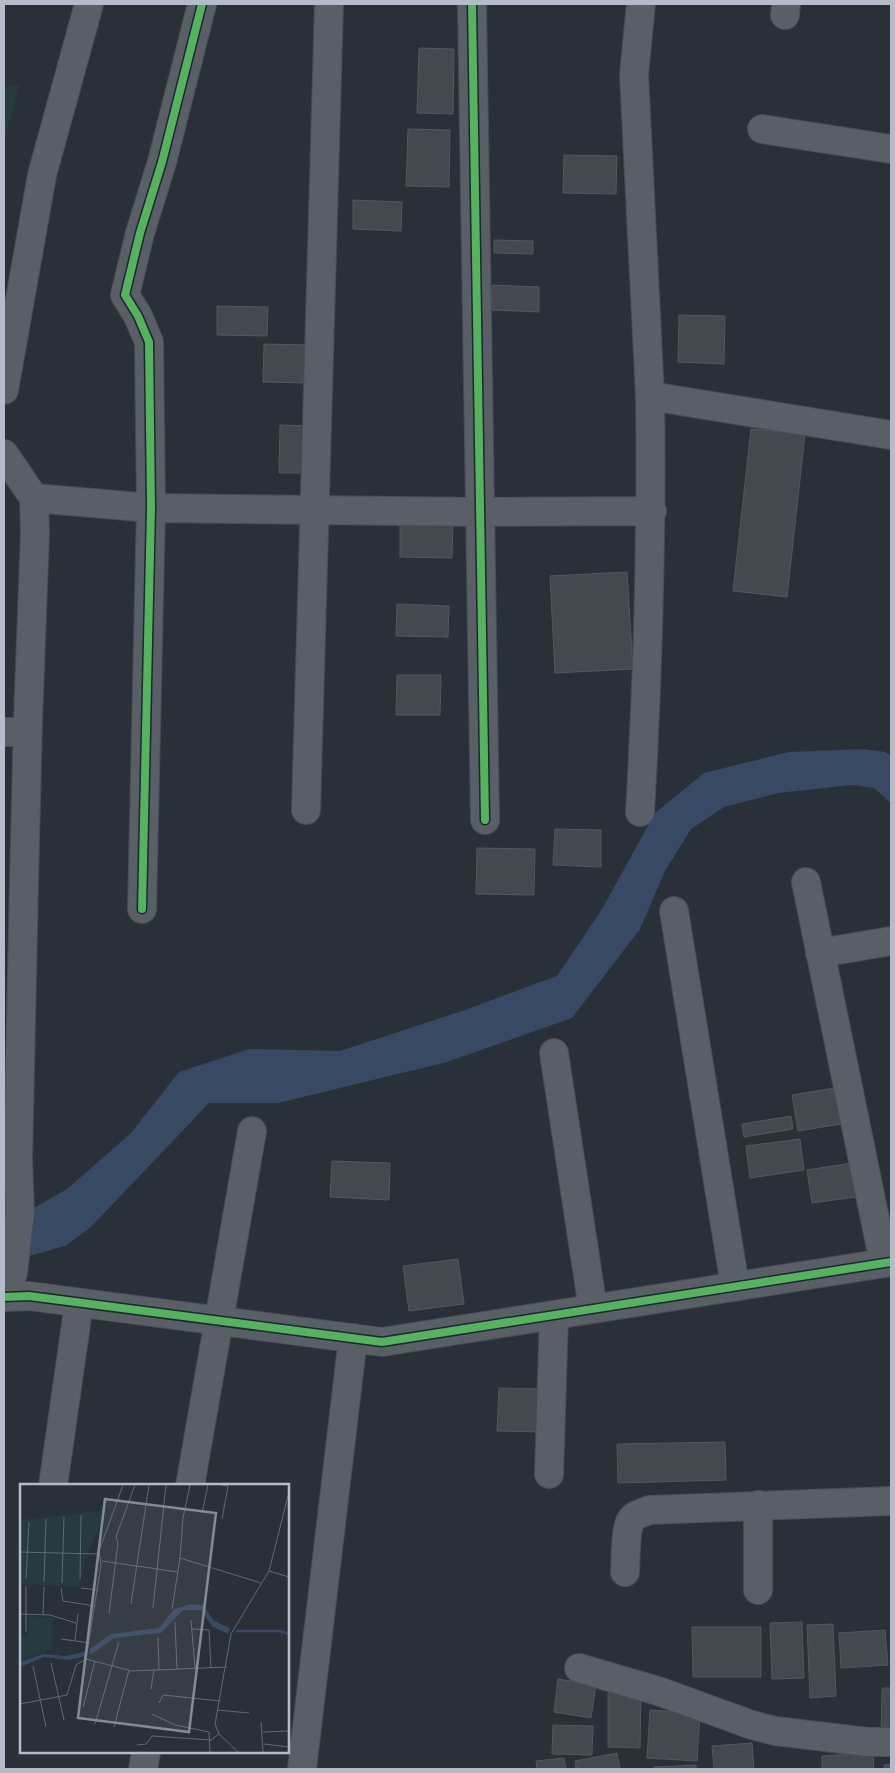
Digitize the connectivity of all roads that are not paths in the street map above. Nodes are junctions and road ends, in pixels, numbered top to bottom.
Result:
1 (89, 4) edge
2 (202, 4) edge
3 (329, 4) edge
4 (472, 4) edge
5 (641, 4) edge
6 (762, 130) dead end
7 (891, 149) edge
8 (4, 390) edge
9 (650, 396) junction
10 (891, 435) edge
11 (4, 454) edge
12 (34, 498) junction
13 (152, 508) junction
14 (314, 510) junction
15 (652, 510) junction
16 (481, 512) junction
17 (16, 732) edge
18 (306, 810) dead end
19 (640, 812) dead end
20 (485, 820) dead end
21 (14, 866) edge
22 (806, 882) dead end
23 (142, 909) dead end
24 (674, 911) dead end
25 (891, 941) edge
26 (820, 953) junction
27 (554, 1053) dead end
28 (252, 1130) dead end
29 (11, 1160) edge
30 (888, 1263) edge
31 (735, 1286) junction
32 (7, 1288) edge
33 (79, 1303) junction
34 (593, 1309) junction
35 (554, 1315) junction
36 (218, 1321) junction
37 (353, 1338) junction
38 (549, 1474) dead end
39 (53, 1484) edge
40 (190, 1484) edge
41 (891, 1500) edge
42 (758, 1505) junction
43 (626, 1572) dead end
44 (758, 1590) dead end
45 (579, 1668) dead end
46 (891, 1742) edge
47 (146, 1753) edge
48 (143, 1769) edge
49 (302, 1769) edge

1 - 8 street
2 - 13 street
3 - 14 street
4 - 16 street
5 - 9 street
6 - 7 street
9 - 10 street
9 - 15 street
11 - 12 street
12 - 13 street
12 - 17 street
13 - 14 street
13 - 23 street
14 - 16 street
14 - 18 street
15 - 16 street
15 - 19 street
16 - 20 street
17 - 21 street
21 - 29 street
22 - 26 street
24 - 31 street
25 - 26 street
26 - 30 street
27 - 34 street
28 - 36 street
29 - 32 street
30 - 31 street
31 - 34 street
32 - 33 street
33 - 36 street
33 - 39 street
34 - 35 street
35 - 37 street
35 - 38 street
36 - 37 street
36 - 40 street
37 - 49 street
41 - 42 street
42 - 43 street
42 - 44 street
45 - 46 street
47 - 48 street

